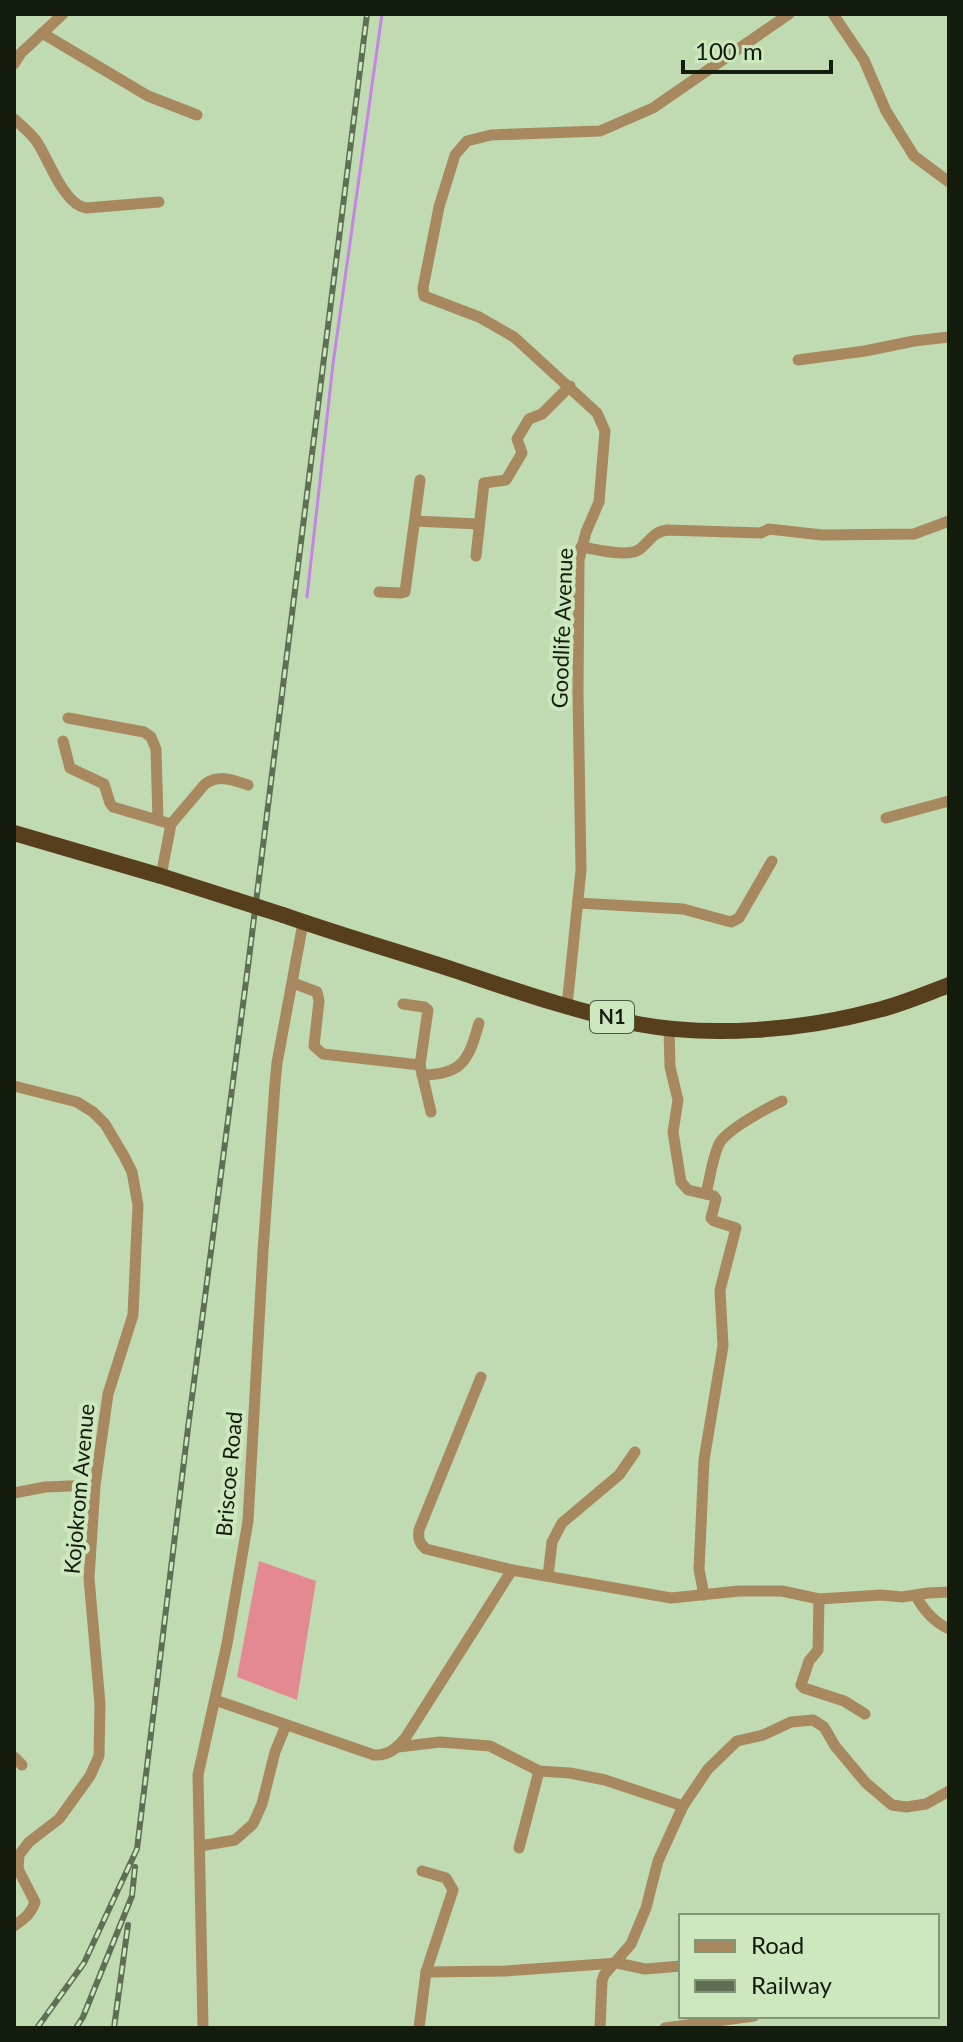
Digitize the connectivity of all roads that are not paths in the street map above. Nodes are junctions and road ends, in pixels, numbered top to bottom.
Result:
1 (63, 14) edge
2 (789, 14) edge
3 (833, 14) edge
4 (42, 33) junction
5 (18, 50) edge
6 (14, 64) edge
7 (197, 115) dead end
8 (14, 119) edge
9 (949, 182) edge
10 (159, 202) dead end
11 (949, 337) edge
12 (798, 360) dead end
13 (570, 386) junction
14 (420, 480) dead end
15 (415, 521) junction
16 (949, 521) edge
17 (478, 524) junction
18 (581, 547) junction
19 (476, 556) dead end
20 (379, 592) dead end
21 (68, 718) dead end
22 (63, 741) dead end
23 (248, 785) dead end
24 (949, 801) edge
25 (886, 818) dead end
26 (158, 820) junction
27 (171, 824) junction
28 (14, 833) edge
29 (772, 861) dead end
30 (161, 876) junction
31 (578, 903) junction
32 (303, 923) junction
33 (293, 983) junction
34 (949, 985) edge
35 (403, 1004) dead end
36 (567, 1006) junction
37 (479, 1023) dead end
38 (669, 1028) junction
39 (421, 1070) junction
40 (14, 1086) edge
41 (782, 1101) dead end
42 (431, 1112) dead end
43 (706, 1194) junction
44 (481, 1377) dead end
45 (635, 1452) dead end
46 (95, 1485) junction
47 (14, 1493) edge
48 (512, 1570) junction
49 (548, 1576) junction
50 (949, 1592) edge
51 (704, 1595) junction
52 (916, 1596) junction
53 (819, 1599) junction
54 (949, 1629) edge
55 (215, 1700) junction
56 (865, 1714) dead end
57 (286, 1725) junction
58 (398, 1747) junction
59 (539, 1771) junction
60 (949, 1791) edge
61 (683, 1806) junction
62 (200, 1846) junction
63 (519, 1848) dead end
64 (422, 1871) dead end
65 (14, 1926) edge
66 (617, 1963) junction
67 (679, 1966) edge
68 (426, 1972) junction
69 (736, 2024) edge
70 (203, 2028) edge
71 (419, 2028) edge
72 (600, 2028) edge
73 (665, 2028) edge

1 - 4 street
2 - 13 street, Goodlife Avenue
3 - 9 street
4 - 5 street
4 - 7 street
5 - 6 street
8 - 10 street
11 - 12 street
13 - 17 street
13 - 18 street, Goodlife Avenue
14 - 15 street
15 - 17 street
15 - 20 street
16 - 18 street
17 - 19 street
18 - 31 street, Goodlife Avenue
21 - 26 street
22 - 26 street
23 - 27 street
24 - 25 street
26 - 27 street
27 - 30 street
28 - 30 highway, N1
29 - 31 street
30 - 32 highway, N1, bridge
31 - 36 street, Goodlife Avenue
32 - 33 street, Briscoe Road
32 - 36 highway, N1
33 - 39 street
33 - 55 street, Briscoe Road
34 - 38 highway, N1
35 - 39 street
36 - 38 highway, N1
37 - 39 street
38 - 43 street
39 - 42 street
40 - 46 street, Kojokrom Avenue
41 - 43 street
43 - 51 street
44 - 48 street
45 - 49 street
46 - 47 street
46 - 65 street, Kojokrom Avenue
48 - 49 street
48 - 58 street
49 - 51 street
50 - 52 street
51 - 53 street
52 - 53 street
52 - 54 street
53 - 56 street
55 - 57 street
55 - 62 street, Briscoe Road
57 - 58 street
57 - 62 street
58 - 59 street
59 - 61 street
59 - 63 street
60 - 61 street
61 - 66 street
62 - 70 street, Briscoe Road
64 - 68 street
66 - 67 street
66 - 68 street
66 - 72 street
68 - 71 street
69 - 73 street

